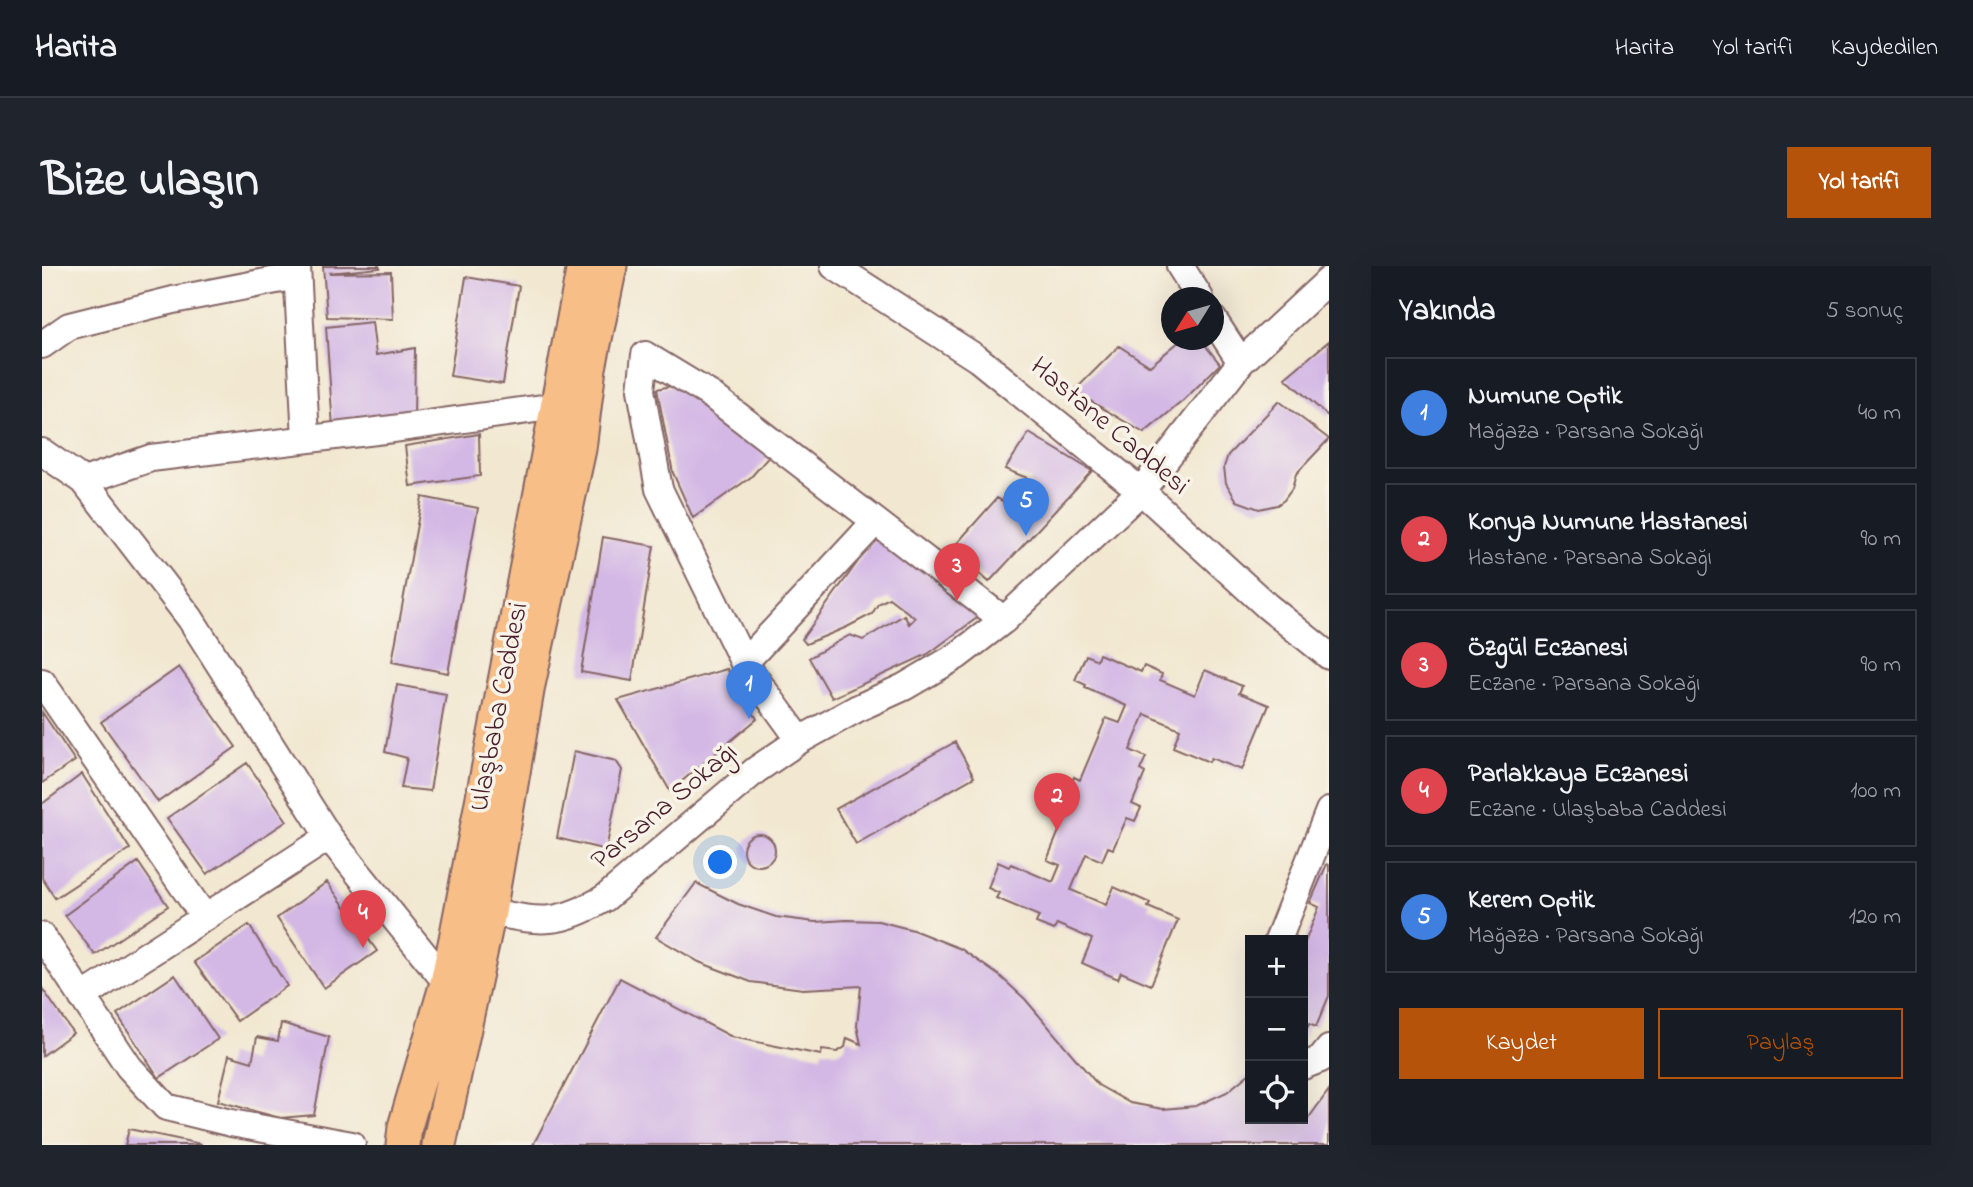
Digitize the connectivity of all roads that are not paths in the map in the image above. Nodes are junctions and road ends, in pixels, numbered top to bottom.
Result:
1 (584, 266) edge
2 (610, 266) edge
3 (834, 266) edge
4 (1180, 266) edge
5 (297, 271) edge
6 (1329, 280) edge
7 (1193, 287) edge
8 (1224, 335) edge
9 (42, 345) edge
10 (1241, 362) junction
11 (557, 406) junction
12 (306, 439) junction
13 (42, 452) edge
14 (84, 481) junction
15 (1141, 491) junction
16 (875, 522) junction
17 (1004, 620) junction
18 (1329, 656) edge
19 (744, 663) junction
20 (42, 682) edge
21 (800, 740) junction
22 (1329, 811) edge
23 (328, 837) junction
24 (489, 912) junction
25 (205, 918) junction
26 (1280, 935) edge
27 (42, 936) edge
28 (447, 984) junction
29 (82, 996) junction
30 (1329, 1049) edge
31 (1308, 1064) edge
32 (352, 1145) edge
33 (403, 1145) edge
34 (439, 1145) edge

1 - 11 main road, Ulaşbaba Caddesi
2 - 24 main road, Ulaşbaba Caddesi
3 - 15 street, Hastane Caddesi
4 - 7 street
5 - 9 street
5 - 12 street
6 - 10 street, Parsana Sokağı
8 - 10 street
10 - 15 street, Parsana Sokağı
11 - 12 street
11 - 28 main road, Ulaşbaba Caddesi
12 - 14 street
13 - 14 street
14 - 23 street
15 - 17 street, Parsana Sokağı
15 - 18 street, Hastane Caddesi
16 - 17 street
16 - 19 street
16 - 19 street
17 - 21 street, Parsana Sokağı
19 - 21 street
20 - 25 street
21 - 24 street, Parsana Sokağı
22 - 26 street
23 - 25 street
23 - 28 street
24 - 34 main road, Ulaşbaba Caddesi
25 - 29 street
27 - 29 street
28 - 33 main road, Ulaşbaba Caddesi
29 - 32 street
30 - 31 street

